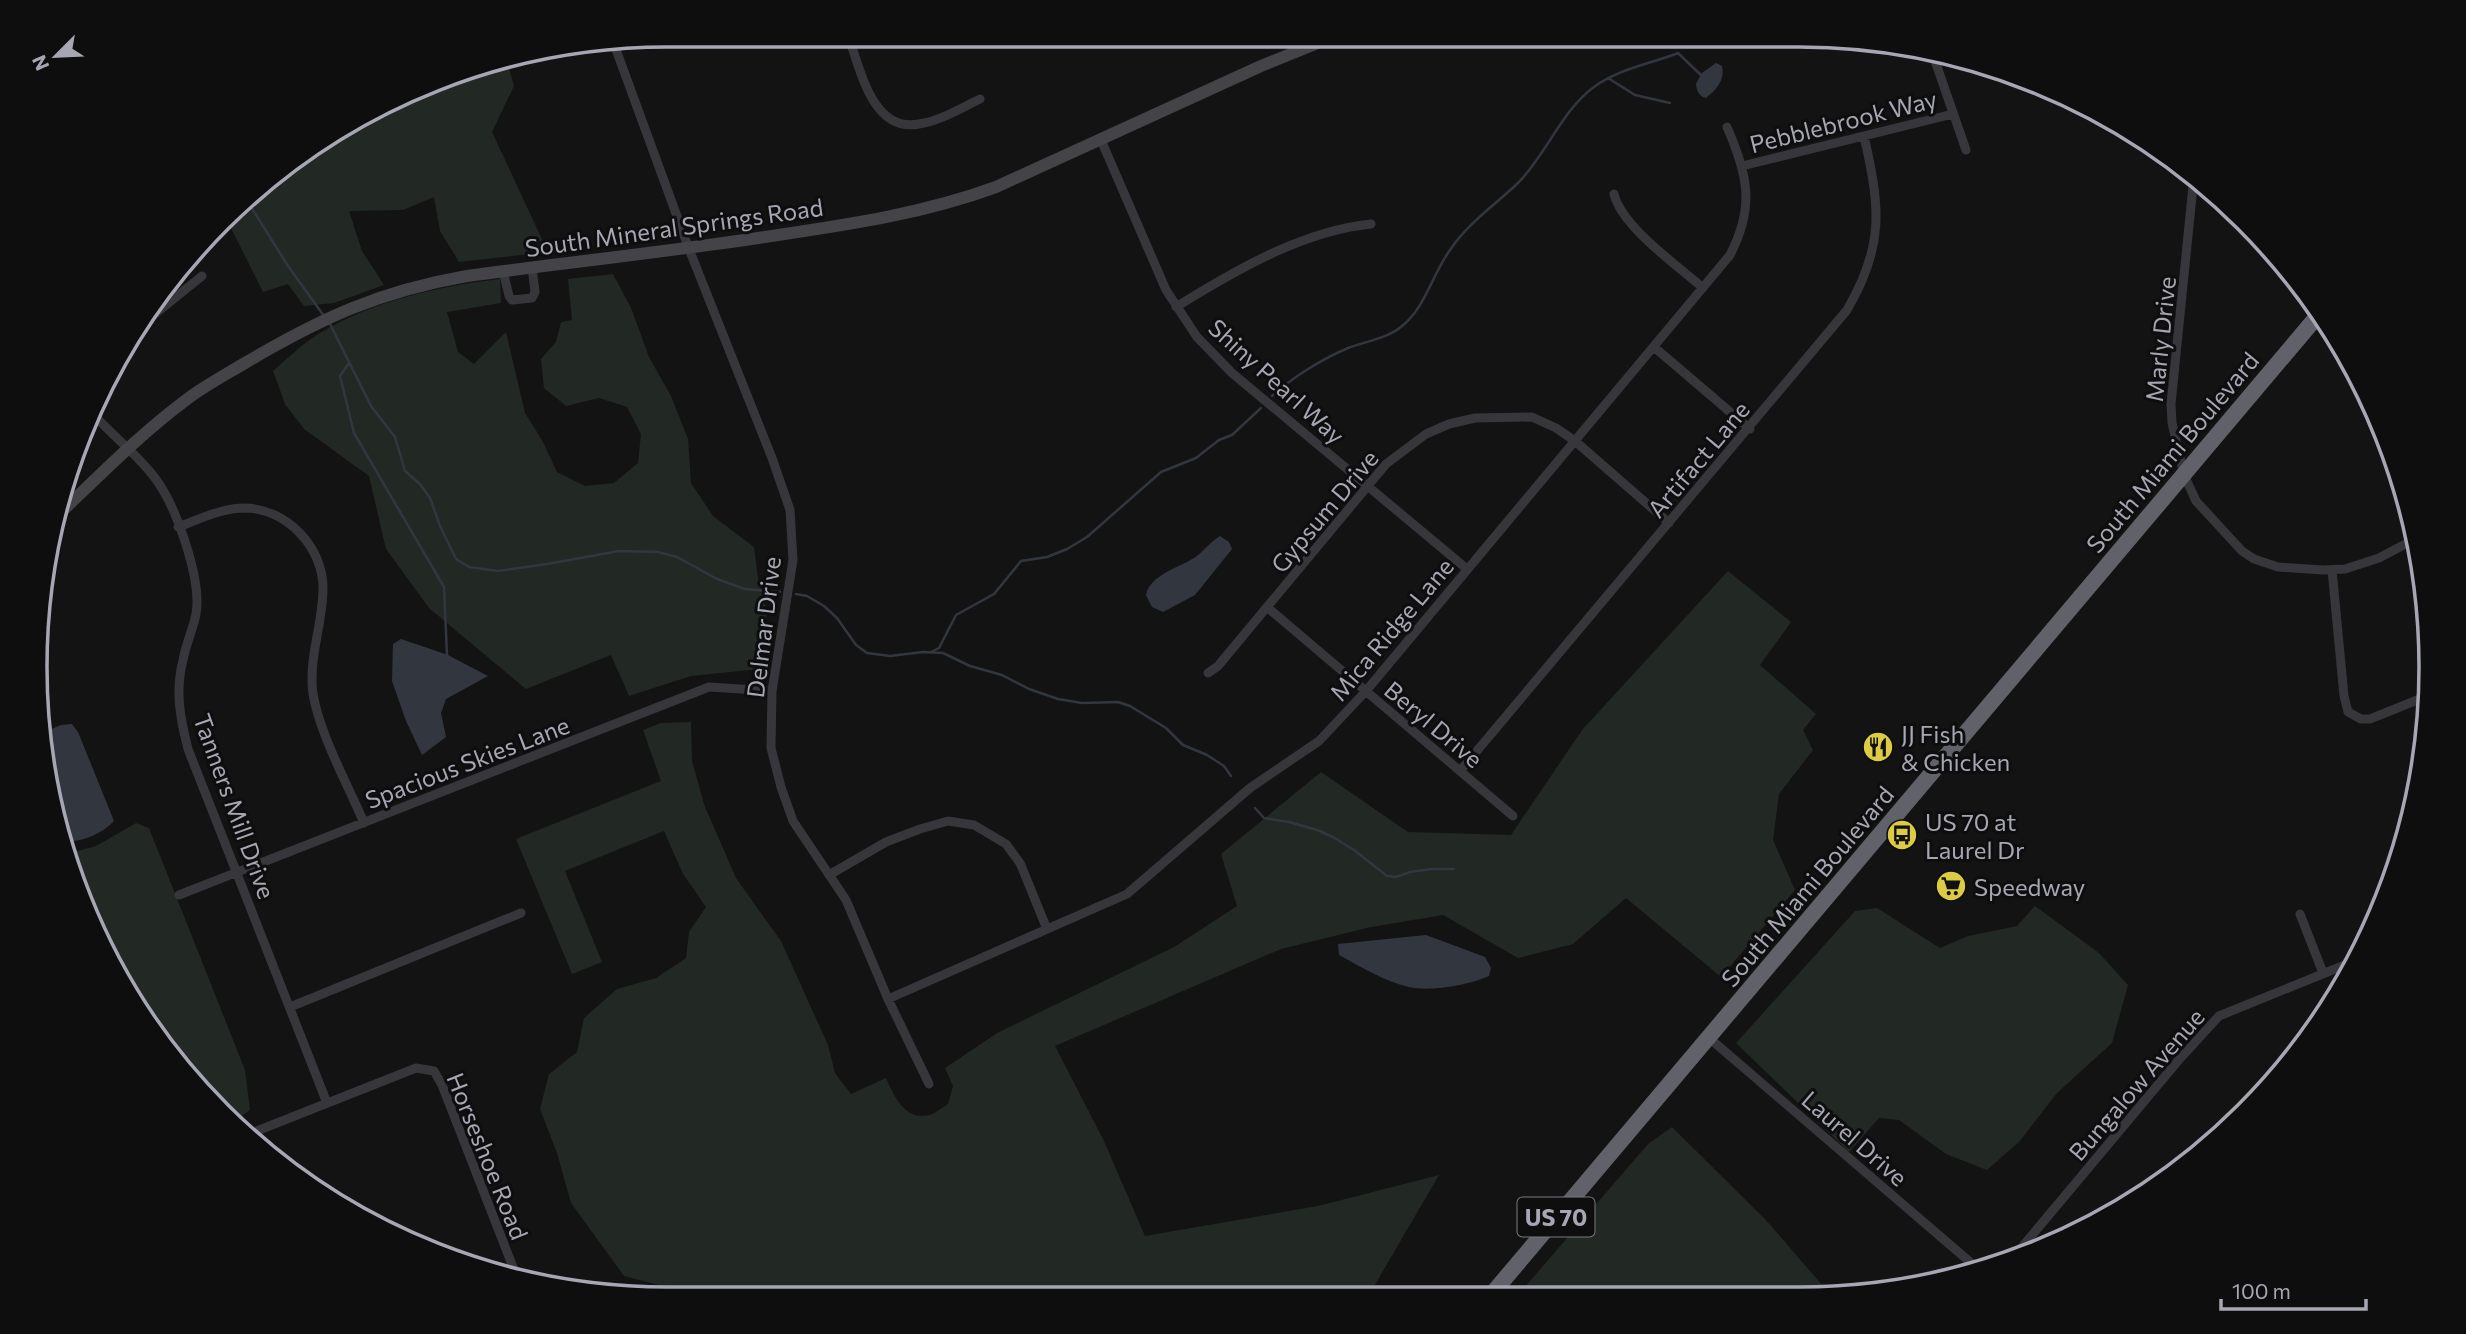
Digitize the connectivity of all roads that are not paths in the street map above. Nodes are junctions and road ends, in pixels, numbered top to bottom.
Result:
1 (852, 47) edge
2 (1307, 47) edge
3 (616, 50) edge
4 (1936, 63) edge
5 (980, 99) dead end
6 (1953, 114) junction
7 (1727, 127) dead end
8 (1864, 136) junction
9 (1101, 139) junction
10 (1966, 150) dead end
11 (1742, 166) junction
12 (2193, 189) edge
13 (1614, 194) dead end
14 (1371, 224) dead end
15 (689, 248) junction
16 (532, 267) junction
17 (503, 271) junction
18 (202, 276) dead end
19 (1703, 288) junction
20 (1176, 307) junction
21 (163, 308) edge
22 (2313, 321) edge
23 (1654, 347) junction
24 (99, 420) edge
25 (1749, 429) junction
26 (1575, 441) junction
27 (128, 449) junction
28 (2184, 475) junction
29 (1367, 486) junction
30 (69, 505) edge
31 (1669, 523) junction
32 (178, 527) junction
33 (2406, 543) edge
34 (1467, 569) junction
35 (2332, 570) junction
36 (1268, 608) junction
37 (1208, 673) dead end
38 (772, 691) junction
39 (1366, 691) junction
40 (2417, 700) edge
41 (1460, 771) junction
42 (1513, 816) dead end
43 (364, 823) junction
44 (237, 872) junction
45 (829, 875) junction
46 (179, 895) dead end
47 (521, 914) dead end
48 (2300, 914) dead end
49 (1047, 929) junction
50 (2342, 966) edge
51 (2323, 973) junction
52 (888, 999) junction
53 (290, 1007) junction
54 (1708, 1037) junction
55 (929, 1084) dead end
56 (327, 1103) junction
57 (256, 1131) edge
58 (2024, 1244) edge
59 (1971, 1262) edge
60 (513, 1267) edge
61 (1498, 1287) edge

1 - 5 street
2 - 9 street, South Mineral Springs Road
3 - 15 street, Delmar Drive
4 - 6 street
6 - 8 street, Pebblebrook Way
6 - 10 street
7 - 11 street, Mica Ridge Lane
8 - 11 street, Pebblebrook Way
8 - 25 street, Artifact Lane
9 - 15 street, South Mineral Springs Road
9 - 20 street, Shiny Pearl Way
11 - 19 street, Mica Ridge Lane
12 - 28 street, Marly Drive
13 - 19 street
14 - 20 street
15 - 16 street, South Mineral Springs Road
15 - 38 street, Delmar Drive
16 - 17 street, South Mineral Springs Road
16 - 17 street
17 - 27 street, South Mineral Springs Road
18 - 21 street
19 - 23 street, Mica Ridge Lane
20 - 29 street, Shiny Pearl Way
22 - 28 highway, South Miami Boulevard / US 70
23 - 25 street
23 - 26 street, Mica Ridge Lane
24 - 27 street, Tanners Mill Drive
25 - 31 street, Artifact Lane
26 - 29 street, Gypsum Drive
26 - 31 street, Gypsum Drive
26 - 34 street, Mica Ridge Lane
27 - 30 street, South Mineral Springs Road
27 - 32 street, Tanners Mill Drive
28 - 35 street, Marly Drive
28 - 54 highway, South Miami Boulevard / US 70
29 - 34 street, Shiny Pearl Way
29 - 36 street, Gypsum Drive
31 - 41 street, Artifact Lane
32 - 43 street
32 - 44 street, Tanners Mill Drive
33 - 35 street, Marly Drive
34 - 39 street, Mica Ridge Lane
35 - 40 street
36 - 37 street, Gypsum Drive
36 - 39 street, Beryl Drive
38 - 43 street, Spacious Skies Lane
38 - 45 street, Delmar Drive
39 - 41 street, Beryl Drive
39 - 49 street, Mica Ridge Lane
41 - 42 street, Beryl Drive
43 - 44 street, Spacious Skies Lane
44 - 46 street, Spacious Skies Lane
44 - 53 street, Tanners Mill Drive
45 - 49 street
45 - 52 street, Delmar Drive
47 - 53 street
48 - 51 street
49 - 52 street, Mica Ridge Lane
50 - 51 street, Bungalow Avenue
51 - 58 street, Bungalow Avenue
52 - 55 street, Delmar Drive
53 - 56 street, Tanners Mill Drive
54 - 59 street, Laurel Drive
54 - 61 highway, South Miami Boulevard / US 70
56 - 57 street, Horseshoe Road
56 - 60 street, Horseshoe Road

